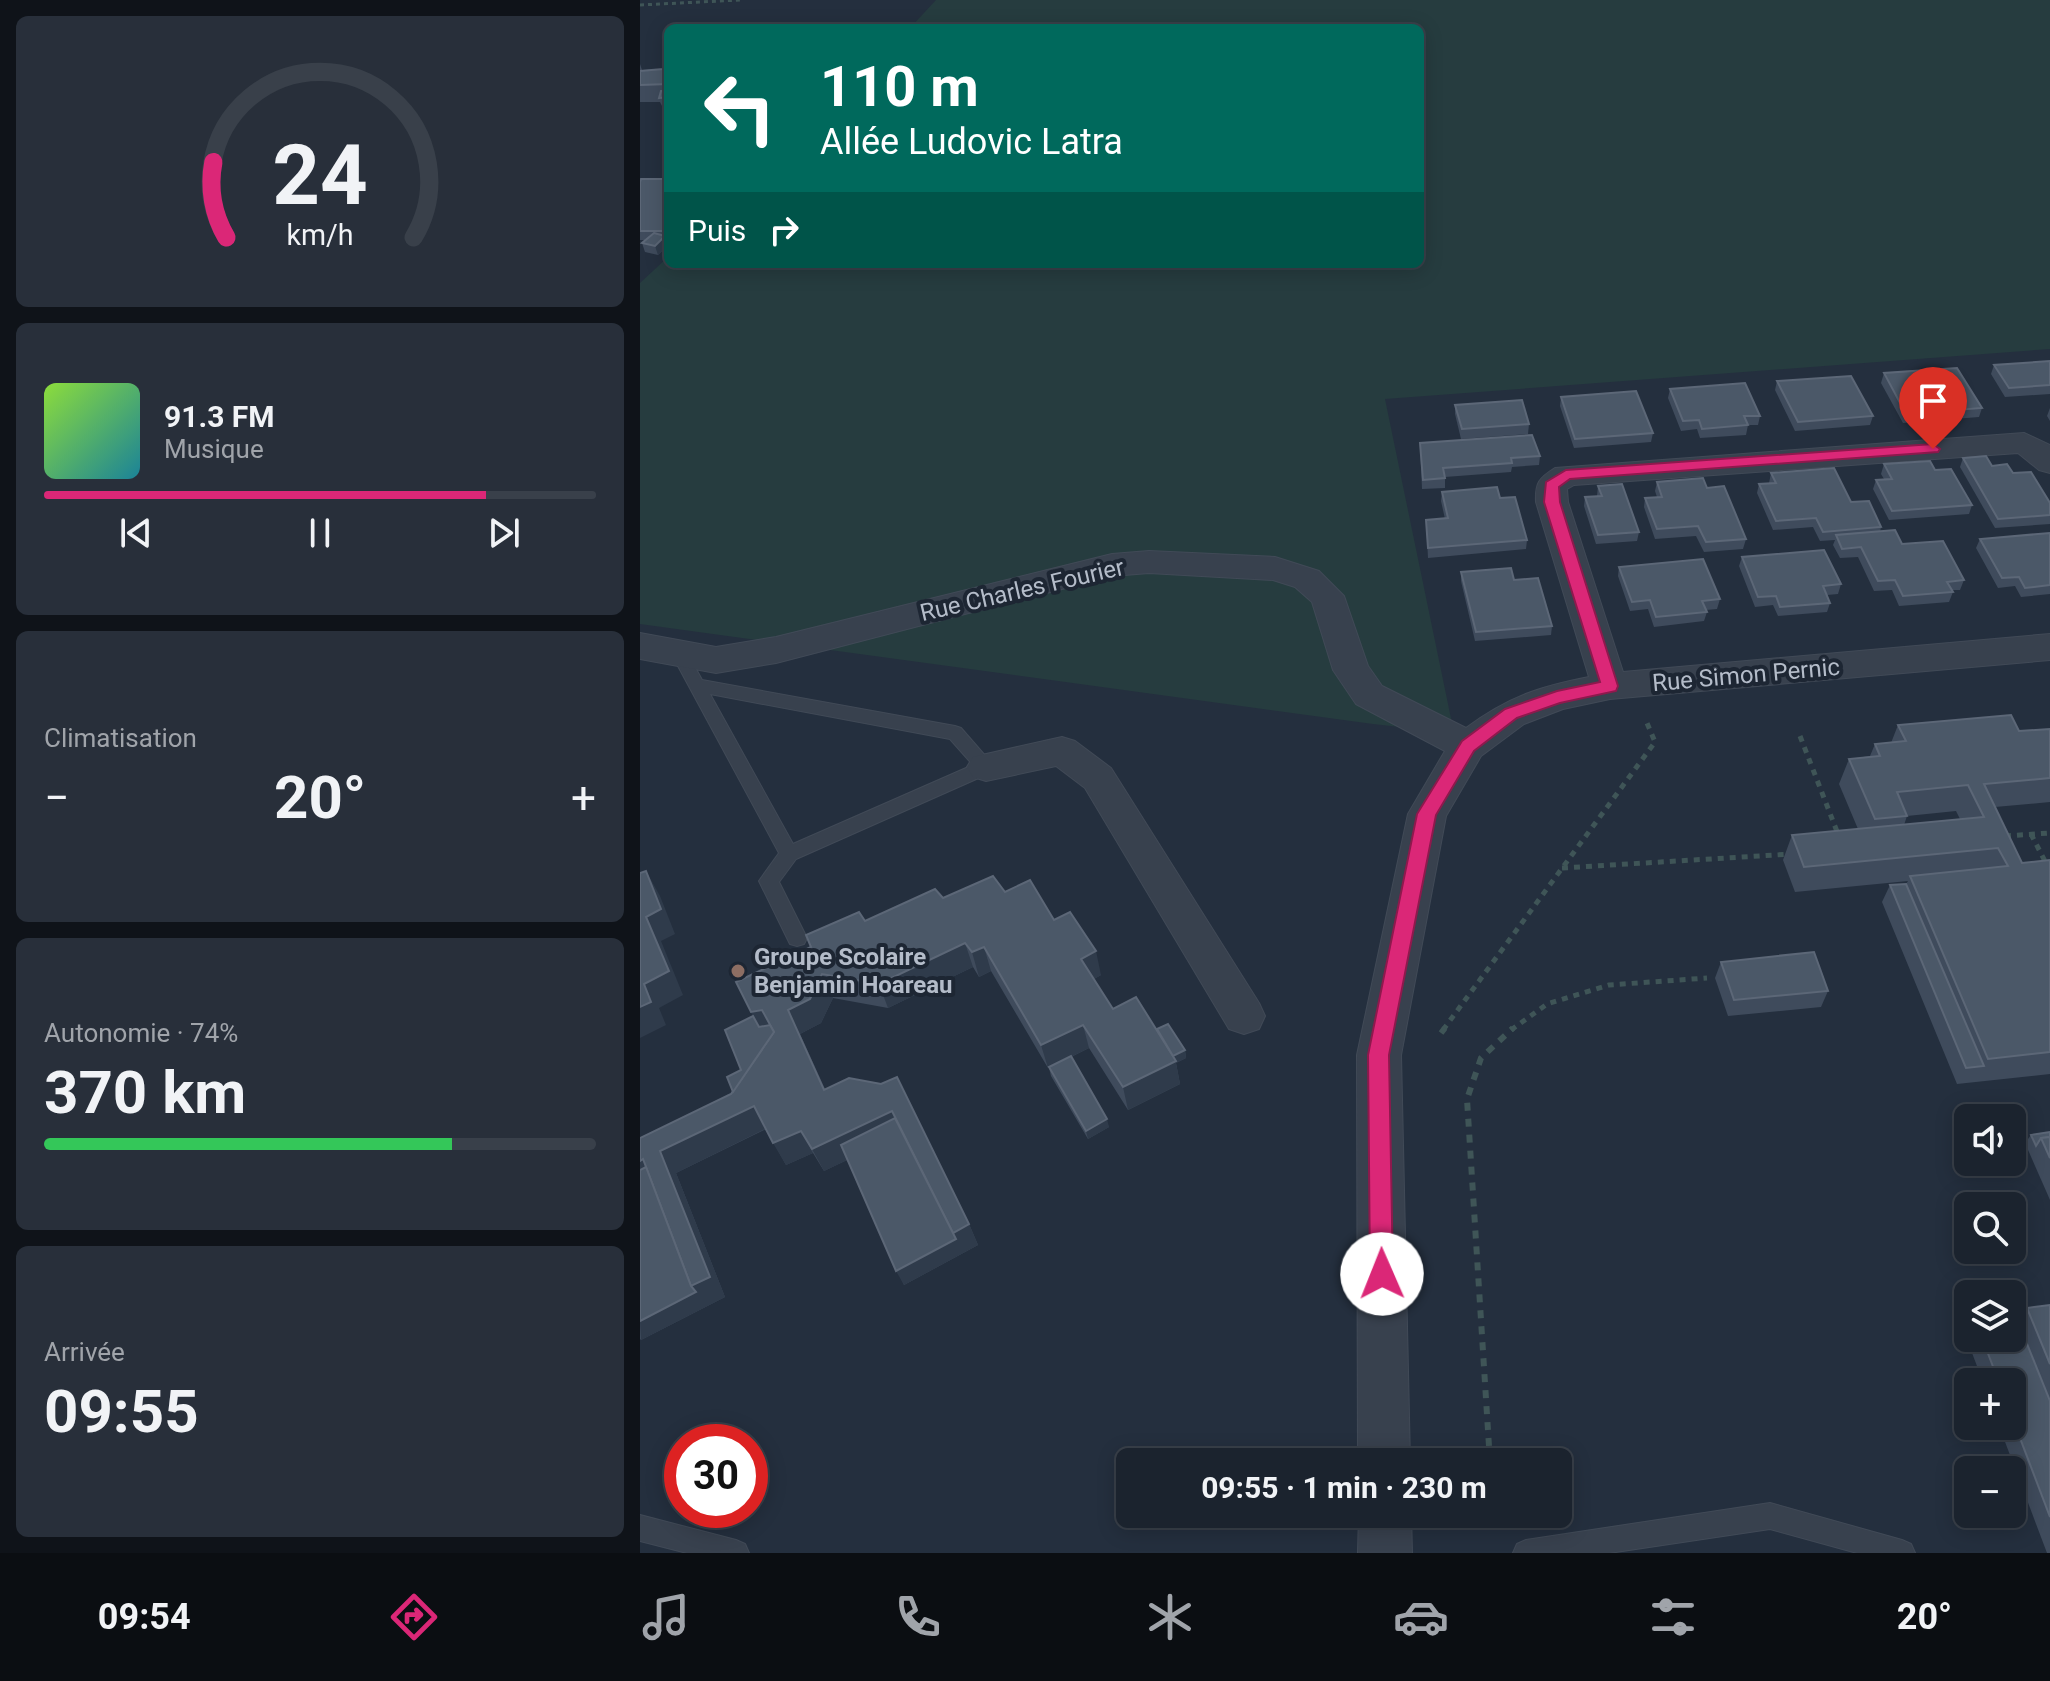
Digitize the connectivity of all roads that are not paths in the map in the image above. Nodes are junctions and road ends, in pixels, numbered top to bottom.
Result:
1 (2050, 463) edge
2 (640, 646) edge
3 (2050, 647) edge
4 (679, 653) junction
5 (695, 685) junction
6 (1610, 686) junction
7 (1468, 746) junction
8 (986, 767) junction
9 (789, 854) junction
10 (797, 938) dead end
11 (1244, 1016) dead end
12 (1384, 1448) edge
13 (640, 1528) edge
14 (1385, 1528) edge
15 (736, 1553) edge
16 (1385, 1553) edge
17 (1526, 1553) edge
18 (1902, 1553) edge

1 - 6 street
2 - 4 street, Rue Charles Fourier
3 - 6 street, Rue Simon Pernic
4 - 5 lane
4 - 7 street, Rue Charles Fourier
5 - 8 lane
5 - 9 lane
6 - 7 street, Rue Simon Pernic
7 - 12 street, Rue Simon Pernic
8 - 9 lane
8 - 11 street
9 - 10 lane
13 - 15 lane
14 - 16 street
17 - 18 lane

